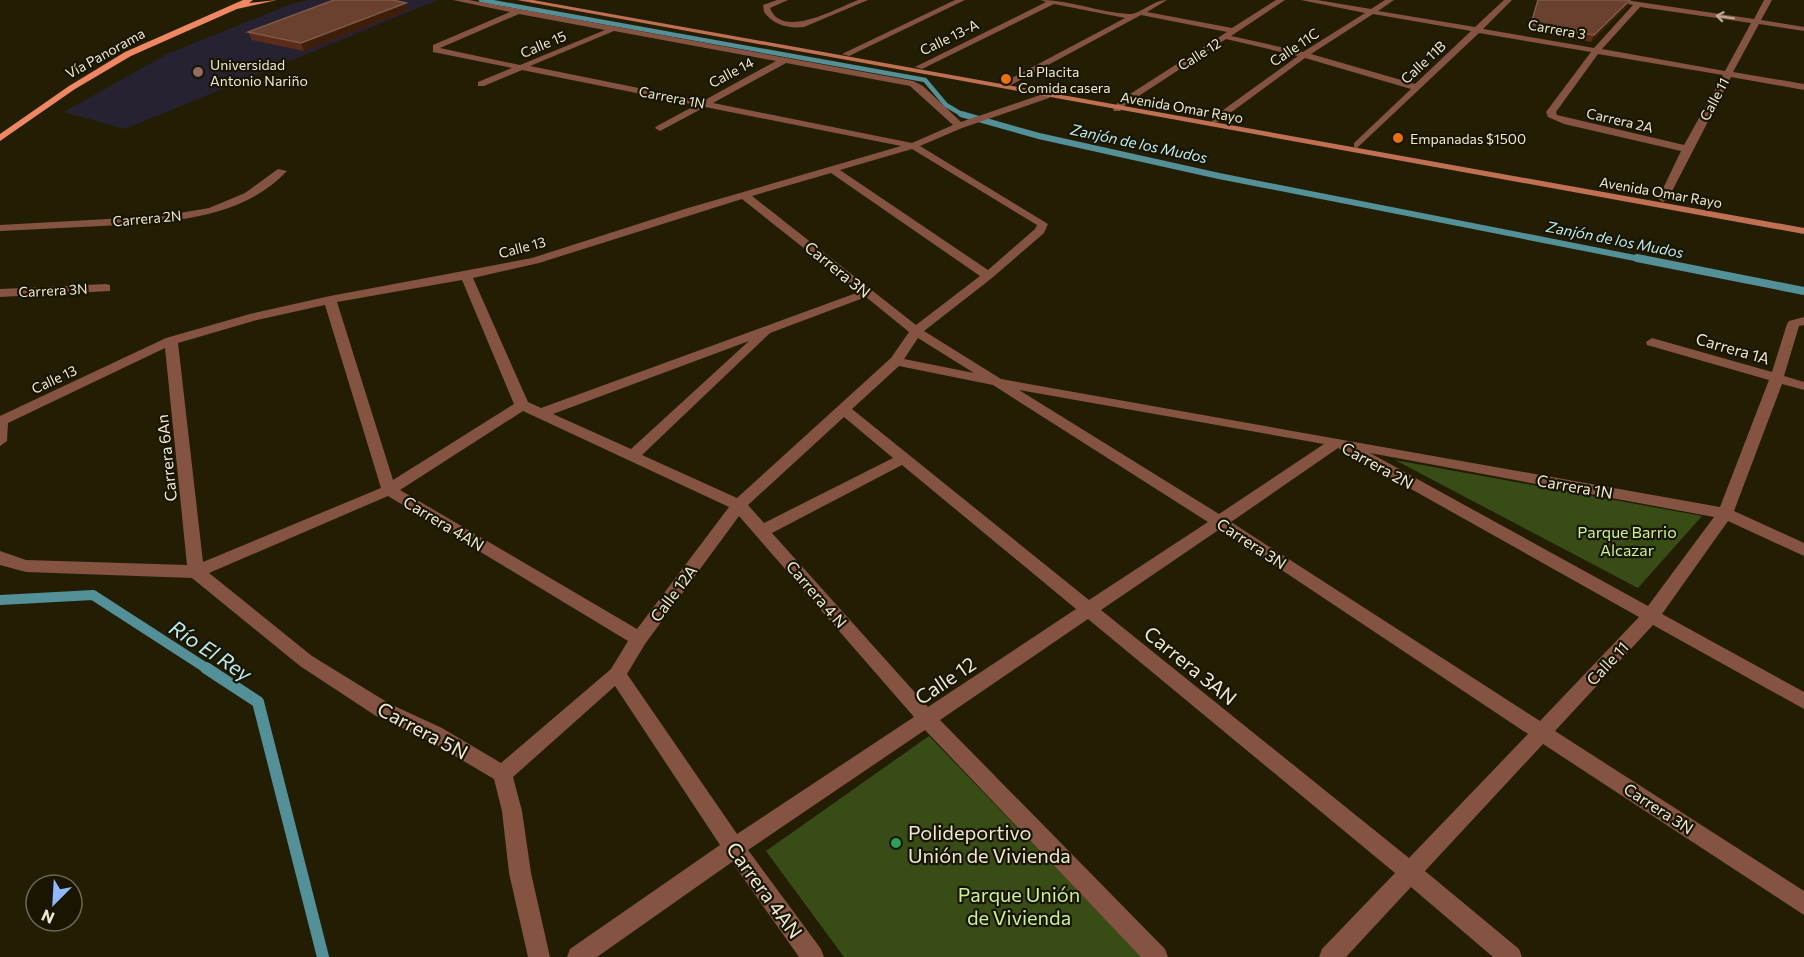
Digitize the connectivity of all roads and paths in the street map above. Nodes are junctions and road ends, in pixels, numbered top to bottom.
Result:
1 (249, 0) edge
2 (273, 0) edge
3 (457, 0) edge
4 (521, 0) edge
5 (546, 0) edge
6 (784, 0) edge
7 (864, 0) edge
8 (961, 0) edge
9 (1051, 0) edge
10 (1163, 0) edge
11 (1281, 0) edge
12 (1305, 0) edge
13 (1390, 0) edge
14 (1508, 0) edge
15 (1611, 0) edge
16 (1768, 0) edge
17 (1638, 4) junction
18 (233, 9) junction
19 (516, 12) junction
20 (1374, 12) junction
21 (1137, 15) junction
22 (1754, 22) junction
23 (615, 28) junction
24 (1477, 29) junction
25 (1804, 29) edge
26 (1236, 31) junction
27 (1227, 36) junction
28 (1597, 50) junction
29 (846, 54) junction
30 (1304, 55) junction
31 (785, 60) junction
32 (919, 67) junction
33 (519, 68) junction
34 (1727, 73) junction
35 (1009, 83) junction
36 (481, 84) dead end
37 (1415, 87) junction
38 (1804, 87) edge
39 (1048, 93) junction
40 (702, 103) junction
41 (1120, 106) junction
42 (1215, 120) junction
43 (959, 126) junction
44 (660, 128) dead end
45 (0, 138) edge
46 (1357, 145) junction
47 (913, 146) junction
48 (1687, 149) junction
49 (832, 170) junction
50 (282, 171) dead end
51 (744, 195) junction
52 (1664, 199) junction
53 (1804, 224) edge
54 (0, 228) edge
55 (1804, 231) edge
56 (466, 276) junction
57 (988, 276) junction
58 (106, 288) dead end
59 (0, 293) edge
60 (867, 293) junction
61 (330, 300) junction
62 (1804, 321) edge
63 (770, 329) junction
64 (916, 331) junction
65 (171, 341) junction
66 (1652, 342) dead end
67 (896, 361) junction
68 (1777, 378) junction
69 (997, 382) junction
70 (1804, 386) edge
71 (522, 405) junction
72 (843, 409) junction
73 (542, 413) junction
74 (1, 421) edge
75 (0, 441) edge
76 (1338, 442) junction
77 (632, 456) junction
78 (903, 459) junction
79 (389, 490) junction
80 (739, 505) junction
81 (1725, 513) junction
82 (1220, 522) junction
83 (762, 531) junction
84 (1804, 550) edge
85 (0, 556) edge
86 (196, 572) junction
87 (1088, 610) junction
88 (1651, 616) junction
89 (639, 639) junction
90 (617, 674) junction
91 (1804, 701) edge
92 (927, 718) junction
93 (1542, 731) junction
94 (502, 774) junction
95 (735, 848) junction
96 (1410, 872) junction
97 (1804, 904) edge
98 (539, 957) edge
99 (578, 957) edge
100 (813, 957) edge
101 (1157, 957) edge
102 (1330, 957) edge
103 (1511, 957) edge

1 - 18 main road, Vía Panorama
2 - 18 main road, Vía Panorama
3 - 19 street
4 - 39 street, Avenida Omar Rayo
5 - 29 street, Avenida Omar Rayo
6 - 7 street
8 - 29 street
9 - 21 street
9 - 32 street, Calle 13-A
10 - 21 street
11 - 26 street, Calle 12
12 - 20 street, Carrera 3
13 - 20 street, Calle 11C
14 - 24 street, Calle 11B
15 - 17 street
16 - 22 street, Calle 11
22 -> 17 street
17 - 28 street
18 - 45 main road, Vía Panorama
19 - 23 street
19 - 33 street, Carrera 1N
20 - 24 street, Carrera 3
20 - 30 street, Calle 11C
21 - 26 street
21 - 35 street
22 - 25 street
22 - 34 street, Calle 11
23 - 31 street
23 - 33 street, Calle 15
24 - 28 street, Carrera 3
24 - 37 street, Calle 11B
26 - 27 street, Calle 12
27 - 30 street
27 - 41 street, Calle 12
28 - 34 street, Carrera 3
28 - 48 street, Carrera 2A
29 - 32 street, Avenida Omar Rayo
30 - 37 street
30 - 42 street, Calle 11C
31 - 40 street, Calle 14
31 - 43 street
32 - 35 street, Avenida Omar Rayo
33 - 36 street, Calle 15
33 - 40 street, Carrera 1N
34 - 38 street, Carrera 3
34 - 48 street, Calle 11
35 - 39 street, Avenida Omar Rayo
37 - 46 street, Calle 11B
39 - 41 street, Avenida Omar Rayo
39 - 43 street, Calle 13
40 - 44 street, Calle 14
40 - 47 street, Carrera 1N
41 - 42 street, Avenida Omar Rayo
41 - 55 street, Avenida Omar Rayo
42 - 46 street, Avenida Omar Rayo
43 - 47 street, Calle 13
46 - 52 street, Avenida Omar Rayo
47 - 49 street, Calle 13
47 - 57 street, Carrera 1N
48 - 52 street, Calle 11
49 - 51 street, Calle 13
49 - 57 street
50 - 54 street, Carrera 2N
51 - 56 street, Calle 13
51 - 60 street, Carrera 3N
52 - 53 street, Avenida Omar Rayo
56 - 61 street, Calle 13
56 - 71 street
57 - 64 street
58 - 59 street, Carrera 3N
60 - 63 street
60 - 64 street, Carrera 3N
61 - 65 street, Calle 13
61 - 79 street, Carrera 4AN
62 - 68 street, Calle 11
63 - 73 street
63 - 77 street
64 - 67 street
64 - 69 street, Carrera 2N
65 - 74 street, Calle 13
65 - 86 street, Carrera 6An
66 - 68 street, Carrera 1A
67 - 69 street, Carrera 3N
67 - 72 street, Calle 12A
68 - 70 street, Carrera 1A
68 - 81 street, Calle 11
69 - 76 street, Carrera 2N
69 - 82 street, Carrera 3N
71 - 73 street, Carrera 4 N
71 - 79 street
72 - 78 street, Carrera 3AN
72 - 80 street, Calle 12A
73 - 77 street, Carrera 4 N
74 - 75 street
76 - 81 street, Carrera 1N
76 - 82 street, Calle 12
76 - 88 street, Carrera 2N
77 - 80 street, Carrera 4 N
78 - 83 street
78 - 87 street, Carrera 3AN
79 - 86 street
79 - 89 street, Carrera 4AN
80 - 83 street, Carrera 4 N
80 - 89 street, Calle 12A
81 - 84 street, Carrera 1N
81 - 88 street, Calle 11
82 - 87 street, Calle 12
82 - 93 street, Carrera 3N
83 - 92 street, Carrera 4 N
85 - 86 street
86 - 94 street, Carrera 5N
87 - 92 street, Calle 12
87 - 96 street, Carrera 3AN
88 - 91 street, Carrera 2N
88 - 93 street, Calle 11
89 - 90 street, Calle 12A
90 - 94 street, Calle 12A
90 - 95 street, Carrera 4AN
92 - 95 street, Calle 12
92 - 101 street, Carrera 4 N
93 - 96 street, Calle 11
93 - 97 street, Carrera 3N
94 - 98 street
95 - 99 street, Calle 12
95 - 100 street, Carrera 4AN
96 - 102 street, Calle 11
96 - 103 street, Carrera 3AN

